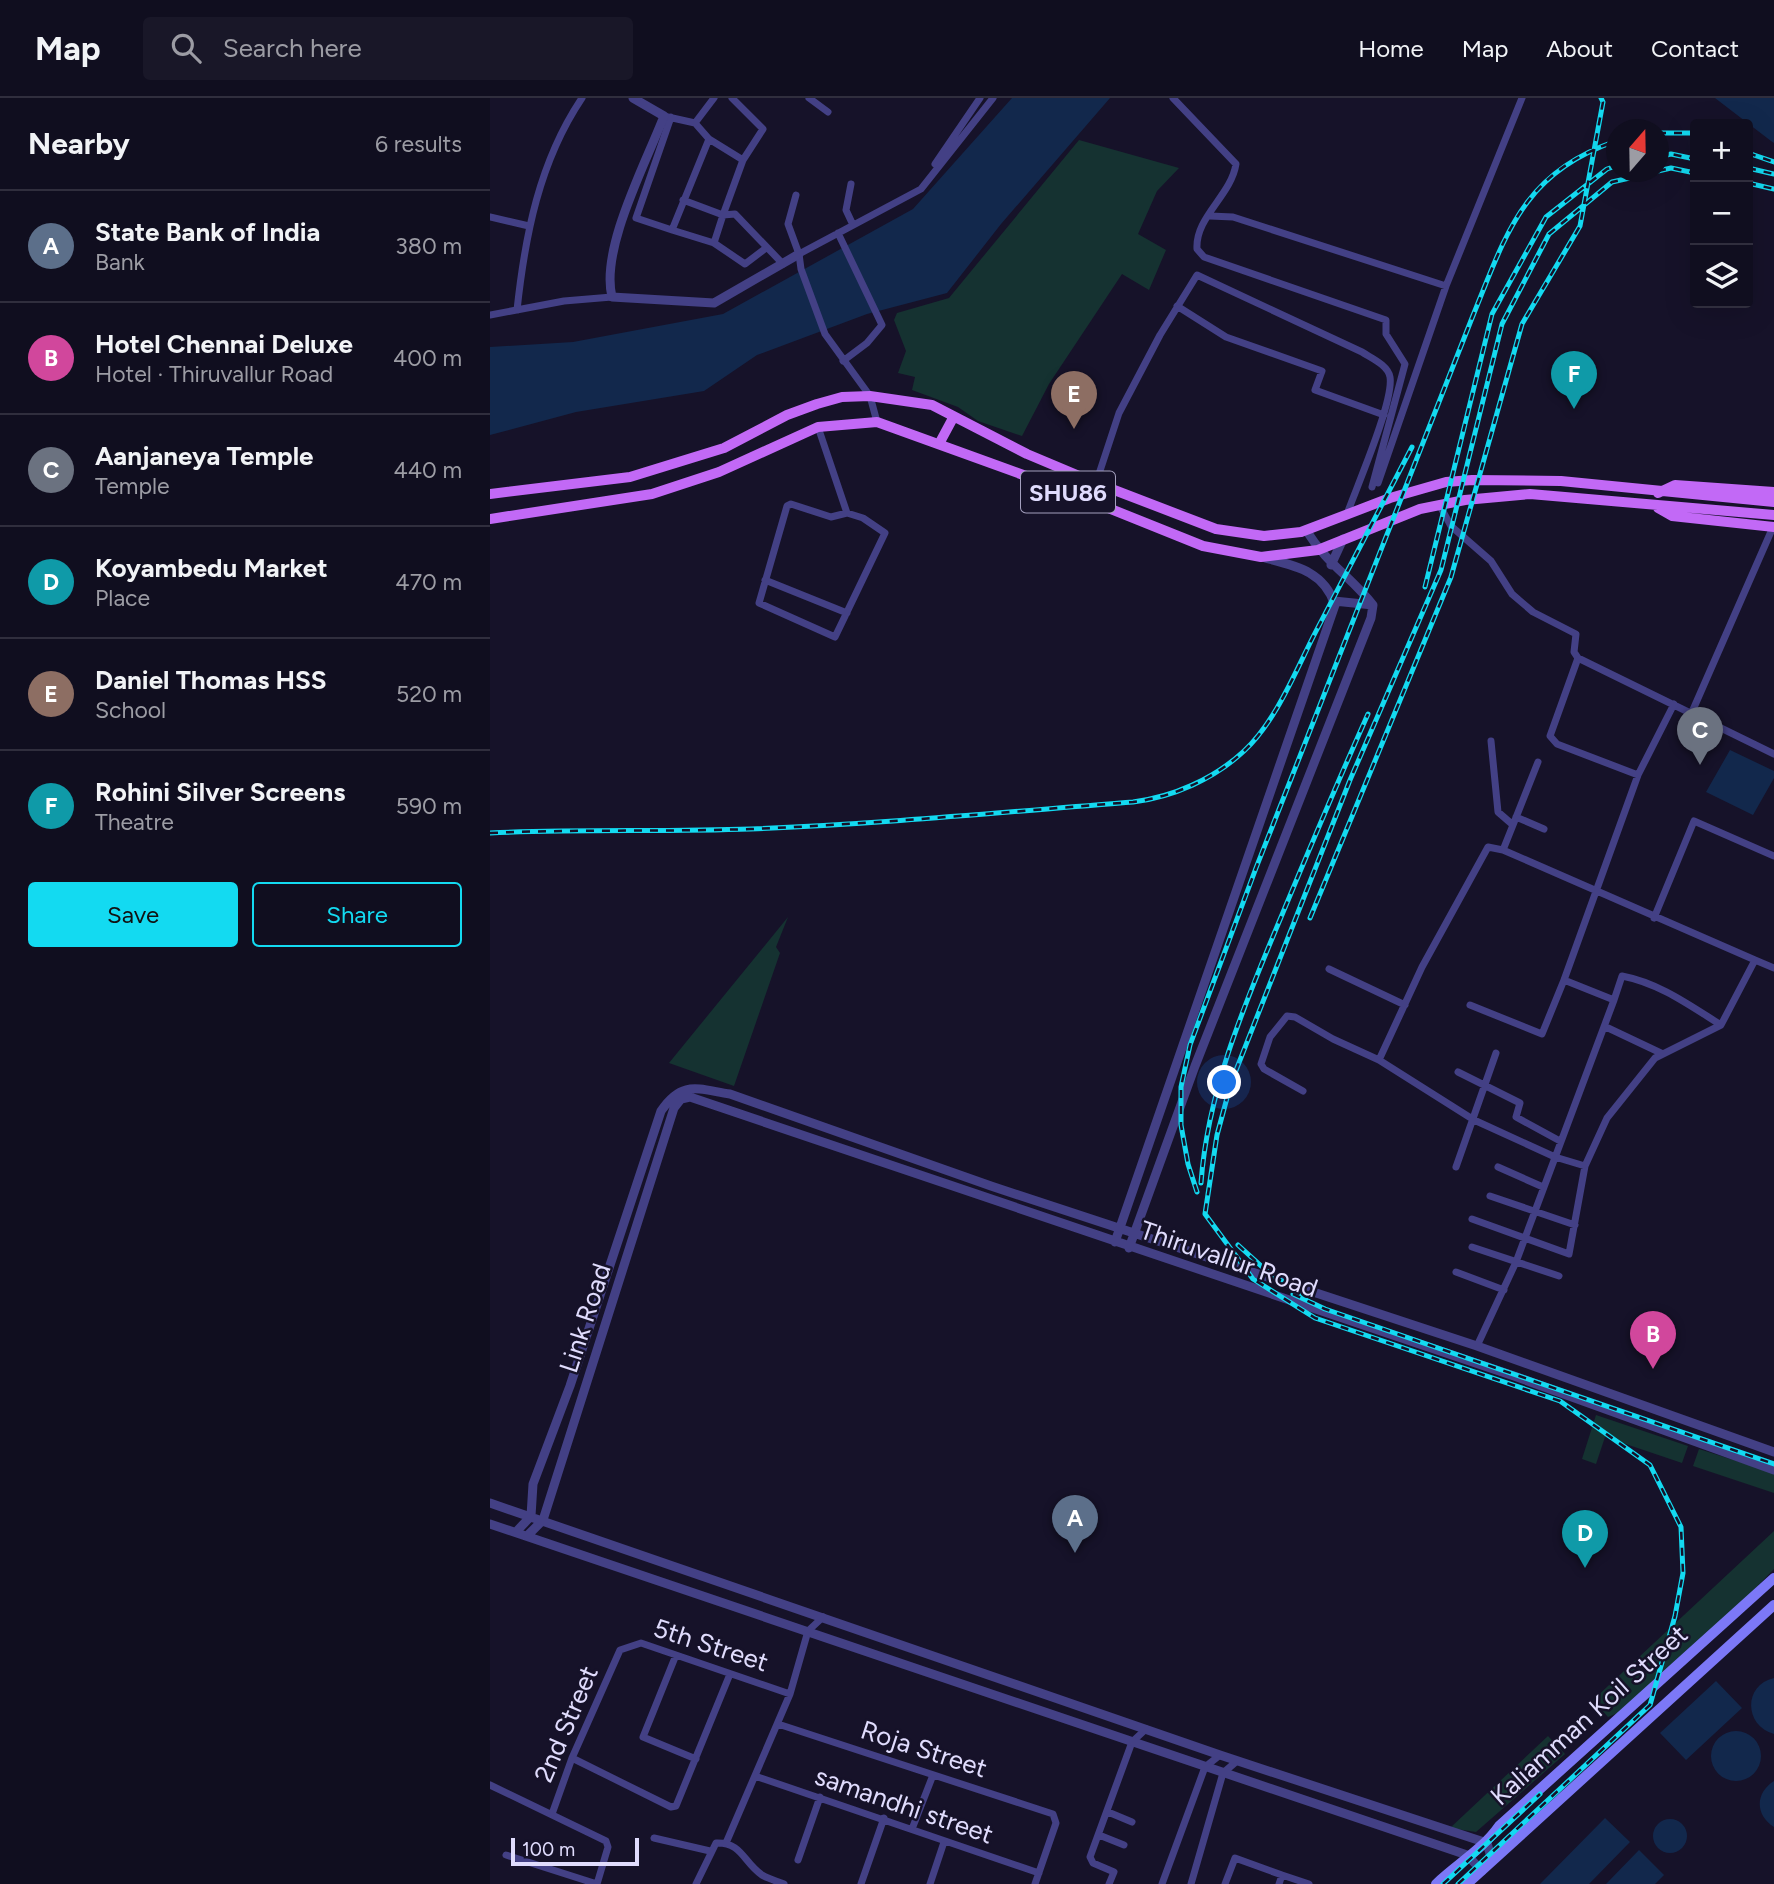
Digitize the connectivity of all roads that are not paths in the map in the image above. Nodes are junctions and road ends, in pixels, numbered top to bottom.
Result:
1 (582, 98) edge
2 (633, 98) edge
3 (714, 98) edge
4 (732, 98) edge
5 (809, 98) edge
6 (993, 98) edge
7 (1173, 98) edge
8 (1522, 98) edge
9 (978, 99) edge
10 (828, 112) dead end
11 (668, 117) junction
12 (695, 123) junction
13 (709, 139) junction
14 (743, 160) junction
15 (851, 184) dead end
16 (921, 189) junction
17 (796, 195) dead end
18 (683, 200) junction
19 (723, 215) junction
20 (1210, 216) junction
21 (490, 217) edge
22 (853, 225) junction
23 (528, 226) junction
24 (672, 230) junction
25 (838, 233) junction
26 (714, 243) junction
27 (766, 248) junction
28 (799, 254) junction
29 (783, 264) junction
30 (1446, 286) junction
31 (612, 298) junction
32 (1177, 306) junction
33 (517, 310) junction
34 (490, 315) edge
35 (843, 361) junction
36 (870, 396) junction
37 (1384, 415) junction
38 (953, 418) junction
39 (877, 422) junction
40 (818, 427) junction
41 (939, 444) junction
42 (1096, 483) junction
43 (1774, 492) edge
44 (1658, 493) junction
45 (490, 494) edge
46 (1774, 502) edge
47 (1652, 505) junction
48 (1440, 506) junction
49 (847, 513) junction
50 (1774, 515) edge
51 (1346, 517) junction
52 (490, 519) edge
53 (1774, 527) edge
54 (1307, 530) junction
55 (1343, 539) junction
56 (1318, 550) junction
57 (1261, 557) junction
58 (1331, 565) junction
59 (765, 580) junction
60 (1334, 601) junction
61 (1373, 605) junction
62 (847, 613) junction
63 (1578, 659) junction
64 (1674, 704) junction
65 (1692, 712) junction
66 (1491, 741) dead end
67 (1774, 754) edge
68 (1538, 762) dead end
69 (1638, 775) junction
70 (1515, 821) junction
71 (1544, 829) dead end
72 (1503, 850) junction
73 (1774, 856) edge
74 (1598, 892) junction
75 (1654, 918) junction
76 (1755, 960) junction
77 (1774, 968) edge
78 (1329, 969) dead end
79 (1564, 980) junction
80 (1614, 1000) junction
81 (1405, 1004) junction
82 (1470, 1005) dead end
83 (1721, 1025) junction
84 (1606, 1027) junction
85 (1496, 1053) dead end
86 (1663, 1054) junction
87 (1379, 1060) junction
88 (1458, 1072) dead end
89 (1484, 1086) junction
90 (1303, 1091) dead end
91 (674, 1108) joint
92 (1474, 1120) junction
93 (1560, 1141) junction
94 (1555, 1157) junction
95 (1585, 1166) junction
96 (1456, 1167) dead end
97 (1498, 1167) dead end
98 (1543, 1187) junction
99 (1490, 1196) dead end
100 (1534, 1212) junction
101 (1472, 1219) dead end
102 (1575, 1225) junction
103 (1119, 1228) junction
104 (1135, 1232) junction
105 (1524, 1238) junction
106 (1115, 1242) junction
107 (1472, 1247) dead end
108 (1129, 1248) junction
109 (1516, 1262) junction
110 (1456, 1272) dead end
111 (1559, 1276) dead end
112 (1504, 1290) junction
113 (1477, 1346) junction
114 (1774, 1452) edge
115 (1774, 1470) edge
116 (490, 1503) edge
117 (531, 1516) junction
118 (543, 1520) junction
119 (490, 1524) edge
120 (516, 1532) junction
121 (528, 1535) junction
122 (1774, 1578) edge
123 (1774, 1605) edge
124 (822, 1616) junction
125 (808, 1631) junction
126 (620, 1650) joint
127 (676, 1655) junction
128 (730, 1674) junction
129 (790, 1693) junction
130 (778, 1724) junction
131 (1146, 1729) junction
132 (1132, 1742) junction
133 (1220, 1755) junction
134 (572, 1758) junction
135 (696, 1759) junction
136 (1237, 1761) junction
137 (1205, 1767) junction
138 (1223, 1773) junction
139 (933, 1774) junction
140 (755, 1776) junction
141 (490, 1785) edge
142 (820, 1797) junction
143 (1108, 1812) junction
144 (552, 1814) junction
145 (884, 1818) junction
146 (1132, 1822) dead end
147 (912, 1829) junction
148 (1099, 1835) junction
149 (654, 1838) dead end
150 (944, 1842) junction
151 (726, 1843) junction
152 (1487, 1843) junction
153 (1124, 1845) dead end
154 (710, 1851) junction
155 (506, 1854) dead end
156 (1467, 1855) junction
157 (797, 1860) dead end
158 (1492, 1861) junction
159 (1482, 1871) junction
160 (1038, 1874) junction
161 (761, 1875) junction
162 (1282, 1875) junction
163 (597, 1884) edge
164 (696, 1884) edge
165 (756, 1884) edge
166 (784, 1884) edge
167 (861, 1884) edge
168 (930, 1884) edge
169 (1035, 1884) edge
170 (1109, 1884) edge
171 (1162, 1884) edge
172 (1191, 1884) edge
173 (1225, 1884) edge
174 (1279, 1884) edge
175 (1309, 1884) edge
176 (1436, 1884) edge
177 (1467, 1884) edge

1 - 23 street
2 - 11 street
3 - 12 street
4 - 14 street
5 - 10 street
6 - 16 street
7 - 20 street
8 - 30 street
9 - 16 street
11 - 12 street
11 - 24 street
11 - 31 street
12 - 13 street
13 - 14 street
13 - 18 street
14 - 19 street
15 - 22 street
16 - 22 street
17 - 28 street
18 - 19 street
18 - 24 street
19 - 26 street
19 - 27 street
20 - 30 street
20 - 30 street
21 - 23 street
22 - 25 street
23 - 33 street
24 - 26 street
25 - 28 street
25 - 35 street
26 - 27 street
27 - 29 street
28 - 29 street
28 - 35 street
29 - 31 street
31 - 33 street
32 - 37 street
32 - 37 street
32 - 42 street
33 - 34 street
35 - 36 street
36 - 38 main road, SHU86
36 - 39 street
36 - 45 main road, SHU86
37 - 51 street
38 - 41 main road
38 - 42 main road, SHU86
39 - 40 main road, SHU86
39 - 41 main road, SHU86
40 - 49 street
40 - 52 main road, SHU86
41 - 57 main road, SHU86
42 - 54 main road, SHU86
43 - 44 main road
44 - 46 main road, SHU86
44 - 51 main road, SHU86
47 - 48 main road, SHU86
47 - 50 main road, SHU86
47 - 53 main road
48 - 55 main road, SHU86
48 - 63 street
49 - 59 street
49 - 62 street
51 - 54 main road, SHU86
53 - 65 street
54 - 56 street
55 - 56 main road, SHU86
55 - 58 street
56 - 57 main road, SHU86
56 - 58 street
57 - 60 street
58 - 61 street
59 - 62 street
59 - 62 street
60 - 61 street
60 - 103 street
61 - 104 street
63 - 64 street
63 - 69 street
64 - 65 street
64 - 69 street
65 - 67 street
66 - 70 street
68 - 70 street
69 - 74 street
70 - 71 street
70 - 72 street
72 - 74 street
72 - 81 street
73 - 75 street
74 - 75 street
74 - 79 street
75 - 76 street
76 - 77 street
76 - 83 street
78 - 81 street
79 - 80 street
79 - 82 street
80 - 83 street
80 - 84 street
81 - 87 street
83 - 86 street
84 - 86 street
84 - 93 street
85 - 89 street
86 - 95 street
87 - 90 street
87 - 92 street
88 - 89 street
89 - 92 street
89 - 93 street
91 - 106 street, Thiruvallur Road
91 - 118 street, Link Road
92 - 94 street
92 - 96 street
93 - 94 street
94 - 95 street
94 - 98 street
95 - 102 street
97 - 98 street
98 - 100 street
99 - 100 street
100 - 102 street
100 - 105 street
101 - 105 street
102 - 105 street
103 - 104 street
103 - 106 street
103 - 117 street
104 - 108 street
104 - 113 street
105 - 109 street
106 - 108 street, Thiruvallur Road
107 - 109 street
108 - 115 street, Thiruvallur Road
109 - 111 street
109 - 112 street
110 - 112 street
112 - 113 street
113 - 114 street
116 - 117 street
117 - 118 street
117 - 120 street
118 - 121 street, Link Road
118 - 124 street
119 - 120 street
120 - 121 street
121 - 125 street
122 - 152 main road, Kaliamman Koil Street
123 - 158 main road, Kaliamman Koil Street
124 - 125 street
124 - 131 street
125 - 129 street
125 - 132 street
126 - 127 street, 5th Street
126 - 134 street, 2nd Street
127 - 128 street, 5th Street
127 - 135 street
128 - 129 street, 5th Street
128 - 135 street
129 - 130 street
130 - 139 street, Roja Street
130 - 140 street
131 - 132 street
131 - 133 street
132 - 137 street
132 - 143 street
133 - 136 street
133 - 137 street
134 - 135 street
134 - 144 street, 2nd Street
136 - 138 street
136 - 152 street
137 - 138 street
137 - 171 street
138 - 156 street
138 - 172 street
139 - 147 street
139 - 160 street, Roja Street
140 - 142 street, samandhi street
140 - 151 street
141 - 144 street
142 - 145 street, samandhi street
142 - 157 street
143 - 146 street
143 - 148 street
144 - 163 street
145 - 147 street, samandhi street
145 - 167 street
147 - 150 street, samandhi street
148 - 153 street
148 - 170 street
149 - 154 street
150 - 160 street, samandhi street
150 - 168 street
151 - 154 street
151 - 161 street
152 - 156 main road, Kaliamman Koil Street
152 - 158 street
154 - 164 street
155 - 163 street
156 - 159 street
156 - 176 main road, Kaliamman Koil Street
158 - 159 main road, Kaliamman Koil Street
159 - 177 main road, Kaliamman Koil Street
160 - 169 street
161 - 165 street
161 - 166 street
162 - 173 street
162 - 174 street
162 - 175 street

